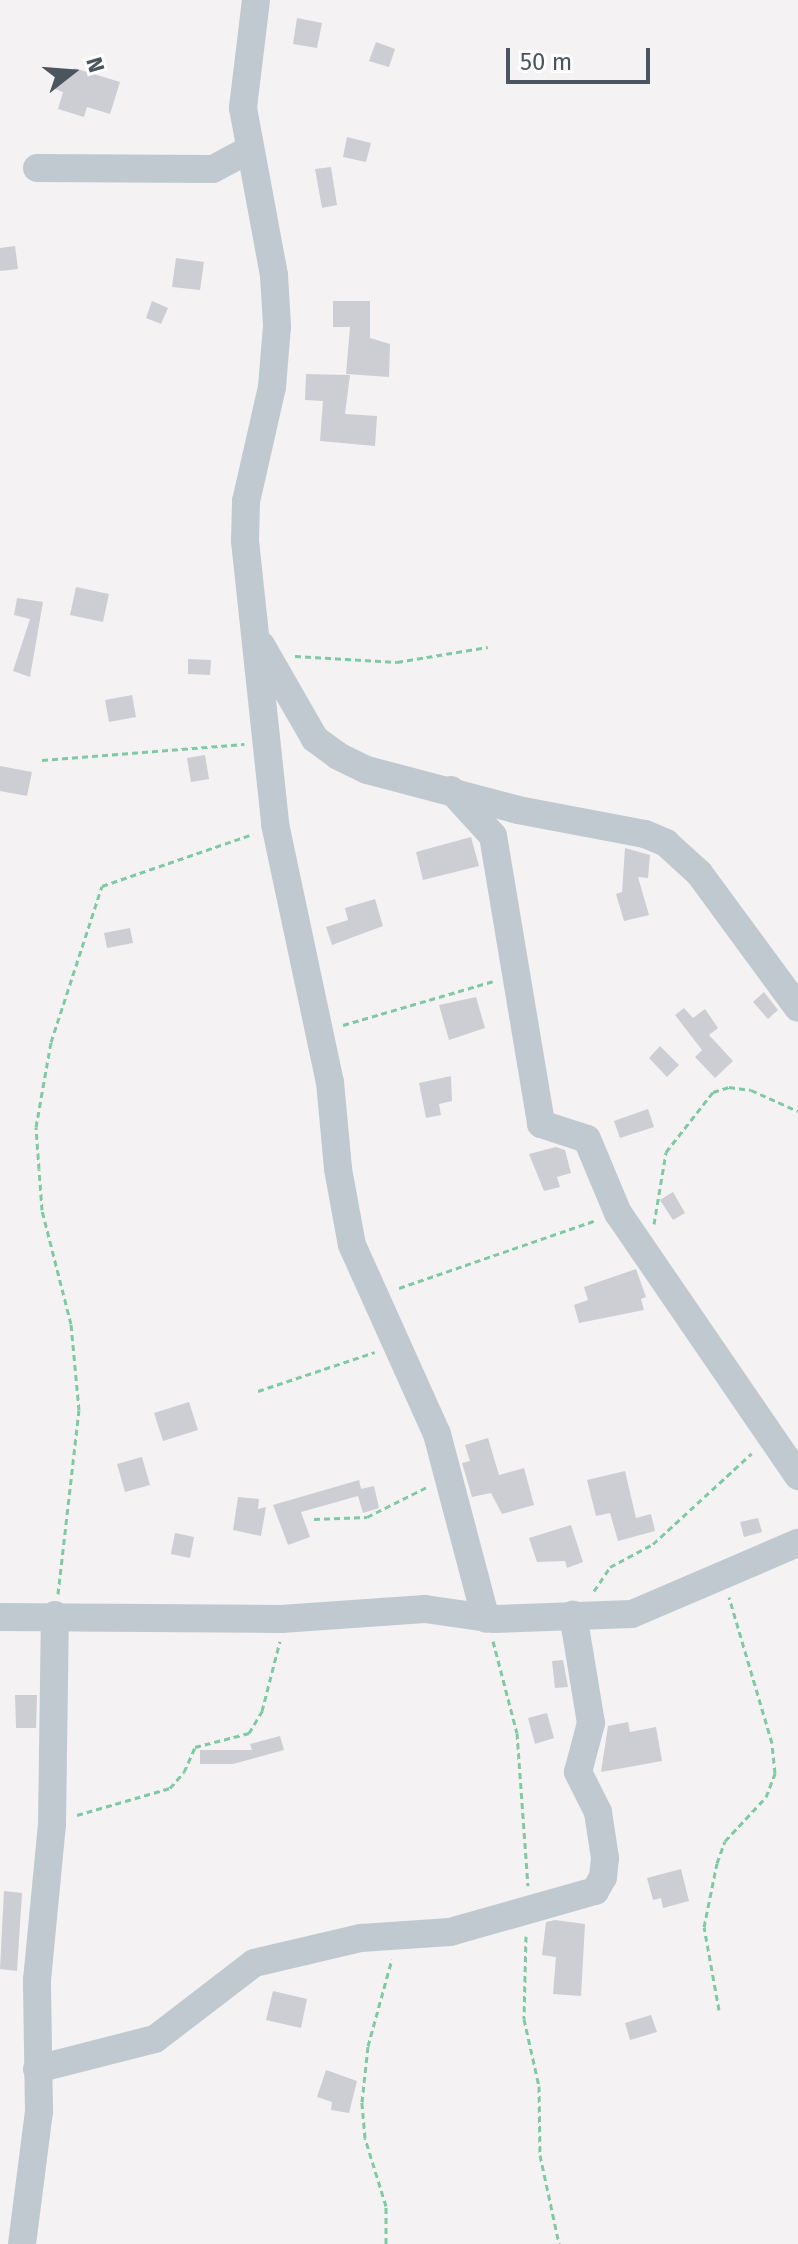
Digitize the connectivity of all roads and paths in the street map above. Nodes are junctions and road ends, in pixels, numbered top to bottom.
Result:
1 (256, 0) edge
2 (247, 151) junction
3 (37, 168) dead end
4 (253, 625) junction
5 (488, 647) dead end
6 (268, 661) junction
7 (264, 743) junction
8 (42, 760) dead end
9 (451, 790) junction
10 (275, 824) junction
11 (520, 973) junction
12 (794, 992) edge
13 (320, 1032) junction
14 (798, 1111) edge
15 (618, 1213) junction
16 (645, 1245) junction
17 (371, 1293) junction
18 (394, 1345) junction
19 (258, 1391) dead end
20 (772, 1440) junction
21 (798, 1476) edge
22 (450, 1479) junction
23 (314, 1519) dead end
24 (798, 1543) edge
25 (725, 1574) junction
26 (573, 1614) junction
27 (55, 1615) junction
28 (0, 1617) edge
29 (490, 1619) junction
30 (284, 1634) dead end
31 (52, 1824) junction
32 (533, 1907) junction
33 (404, 1934) junction
34 (719, 2010) dead end
35 (37, 2069) junction
36 (22, 2244) edge
37 (386, 2244) edge
38 (559, 2244) edge

1 - 2 street
2 - 3 street
2 - 4 street
4 - 6 street
4 - 7 street
5 - 6 path
6 - 9 street
7 - 8 path
7 - 10 street
9 - 11 street
9 - 12 street
10 - 13 street
10 - 27 path
11 - 13 path
11 - 15 street
13 - 17 street
14 - 16 path
15 - 16 street
15 - 17 path
16 - 20 street
17 - 18 street
18 - 19 path
18 - 22 street
20 - 21 street
20 - 26 path
22 - 23 path
22 - 29 street
24 - 25 street
25 - 26 street
25 - 34 path
26 - 29 street
26 - 32 street
27 - 28 street
27 - 29 street
27 - 31 street
29 - 32 path
30 - 31 path
31 - 35 street
32 - 33 street
32 - 38 path
33 - 35 street
33 - 37 path
35 - 36 street

